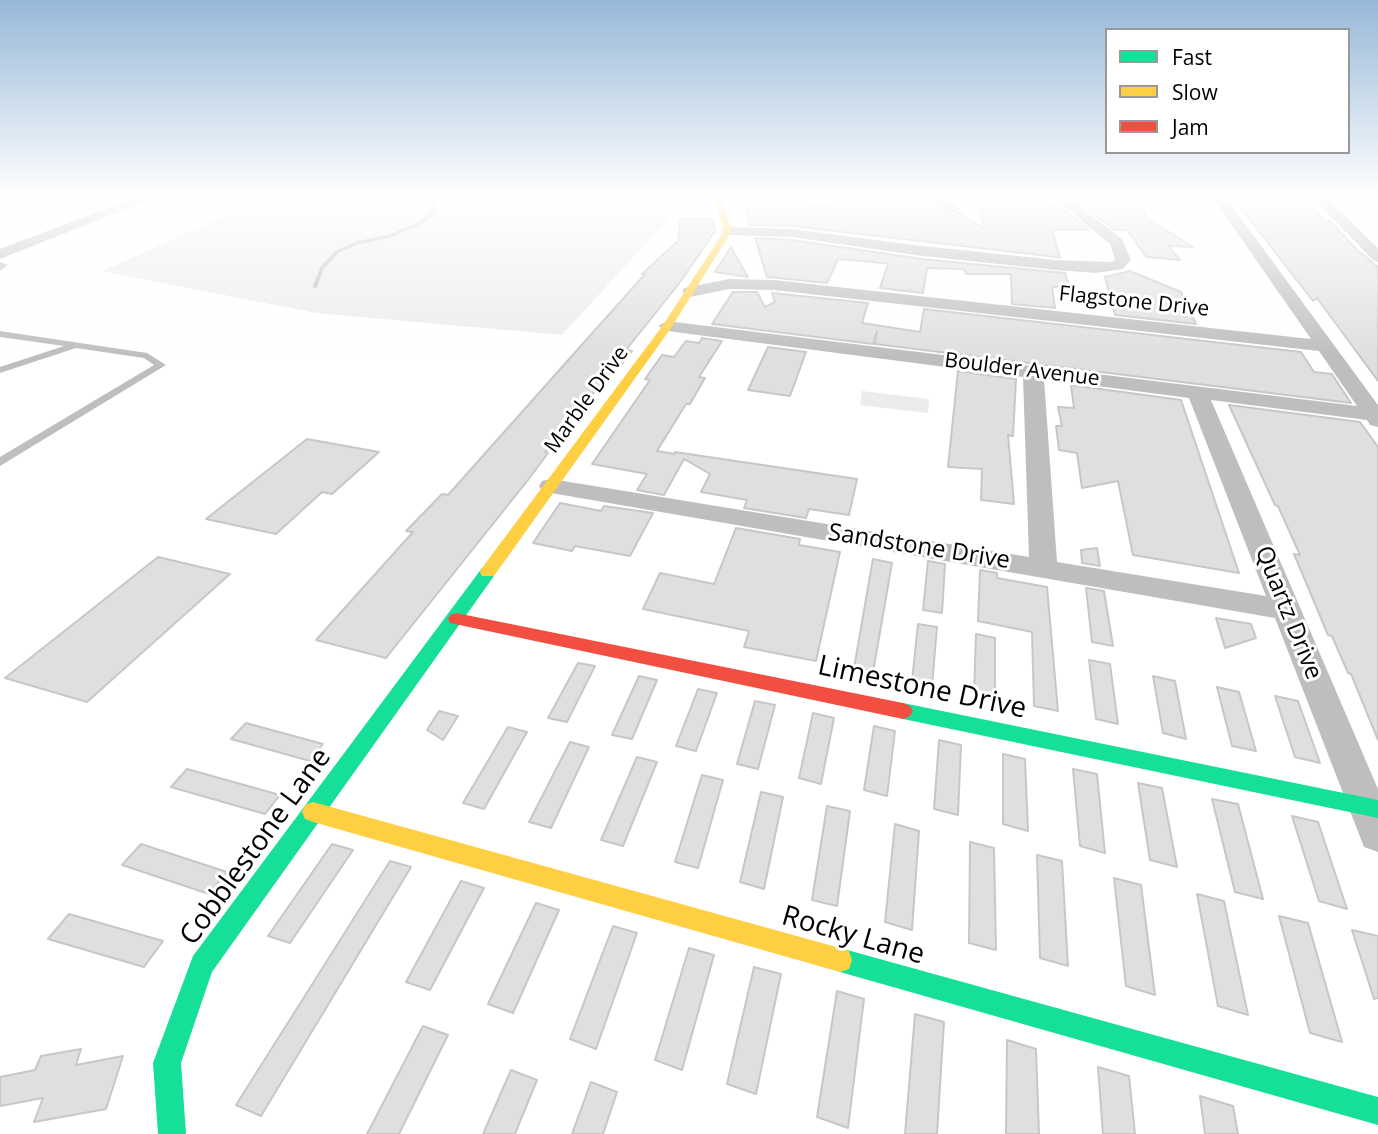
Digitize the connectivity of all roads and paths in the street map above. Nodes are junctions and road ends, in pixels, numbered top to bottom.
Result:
1 (716, 251) edge
2 (921, 251) edge
3 (1120, 251) edge
4 (1256, 251) edge
5 (690, 292) junction
6 (667, 326) junction
7 (0, 334) edge
8 (76, 345) junction
9 (1323, 346) junction
10 (0, 370) edge
11 (1033, 371) junction
12 (1197, 392) junction
13 (1377, 416) edge
14 (0, 462) edge
15 (551, 486) junction
16 (1043, 568) junction
17 (1286, 610) junction
18 (456, 619) junction
19 (1372, 808) edge
20 (313, 812) junction
21 (1378, 834) edge
22 (1378, 1111) edge
23 (172, 1134) edge

1 - 5 street, Marble Drive
2 - 3 street
4 - 9 street
5 - 6 street, Marble Drive
5 - 9 street, Flagstone Drive
6 - 11 street, Boulder Avenue
6 - 15 street, Marble Drive
7 - 8 lane
8 - 10 lane
8 - 14 lane
9 - 13 street
11 - 12 street, Boulder Avenue
11 - 16 street
12 - 13 street, Boulder Avenue
12 - 17 street, Quartz Drive
15 - 16 street, Sandstone Drive
15 - 18 street, Marble Drive
16 - 17 street, Sandstone Drive
17 - 19 street, Quartz Drive
18 - 19 street, Limestone Drive
18 - 20 street, Cobblestone Lane
19 - 21 street, Quartz Drive
20 - 22 street, Rocky Lane
20 - 23 street, Cobblestone Lane

